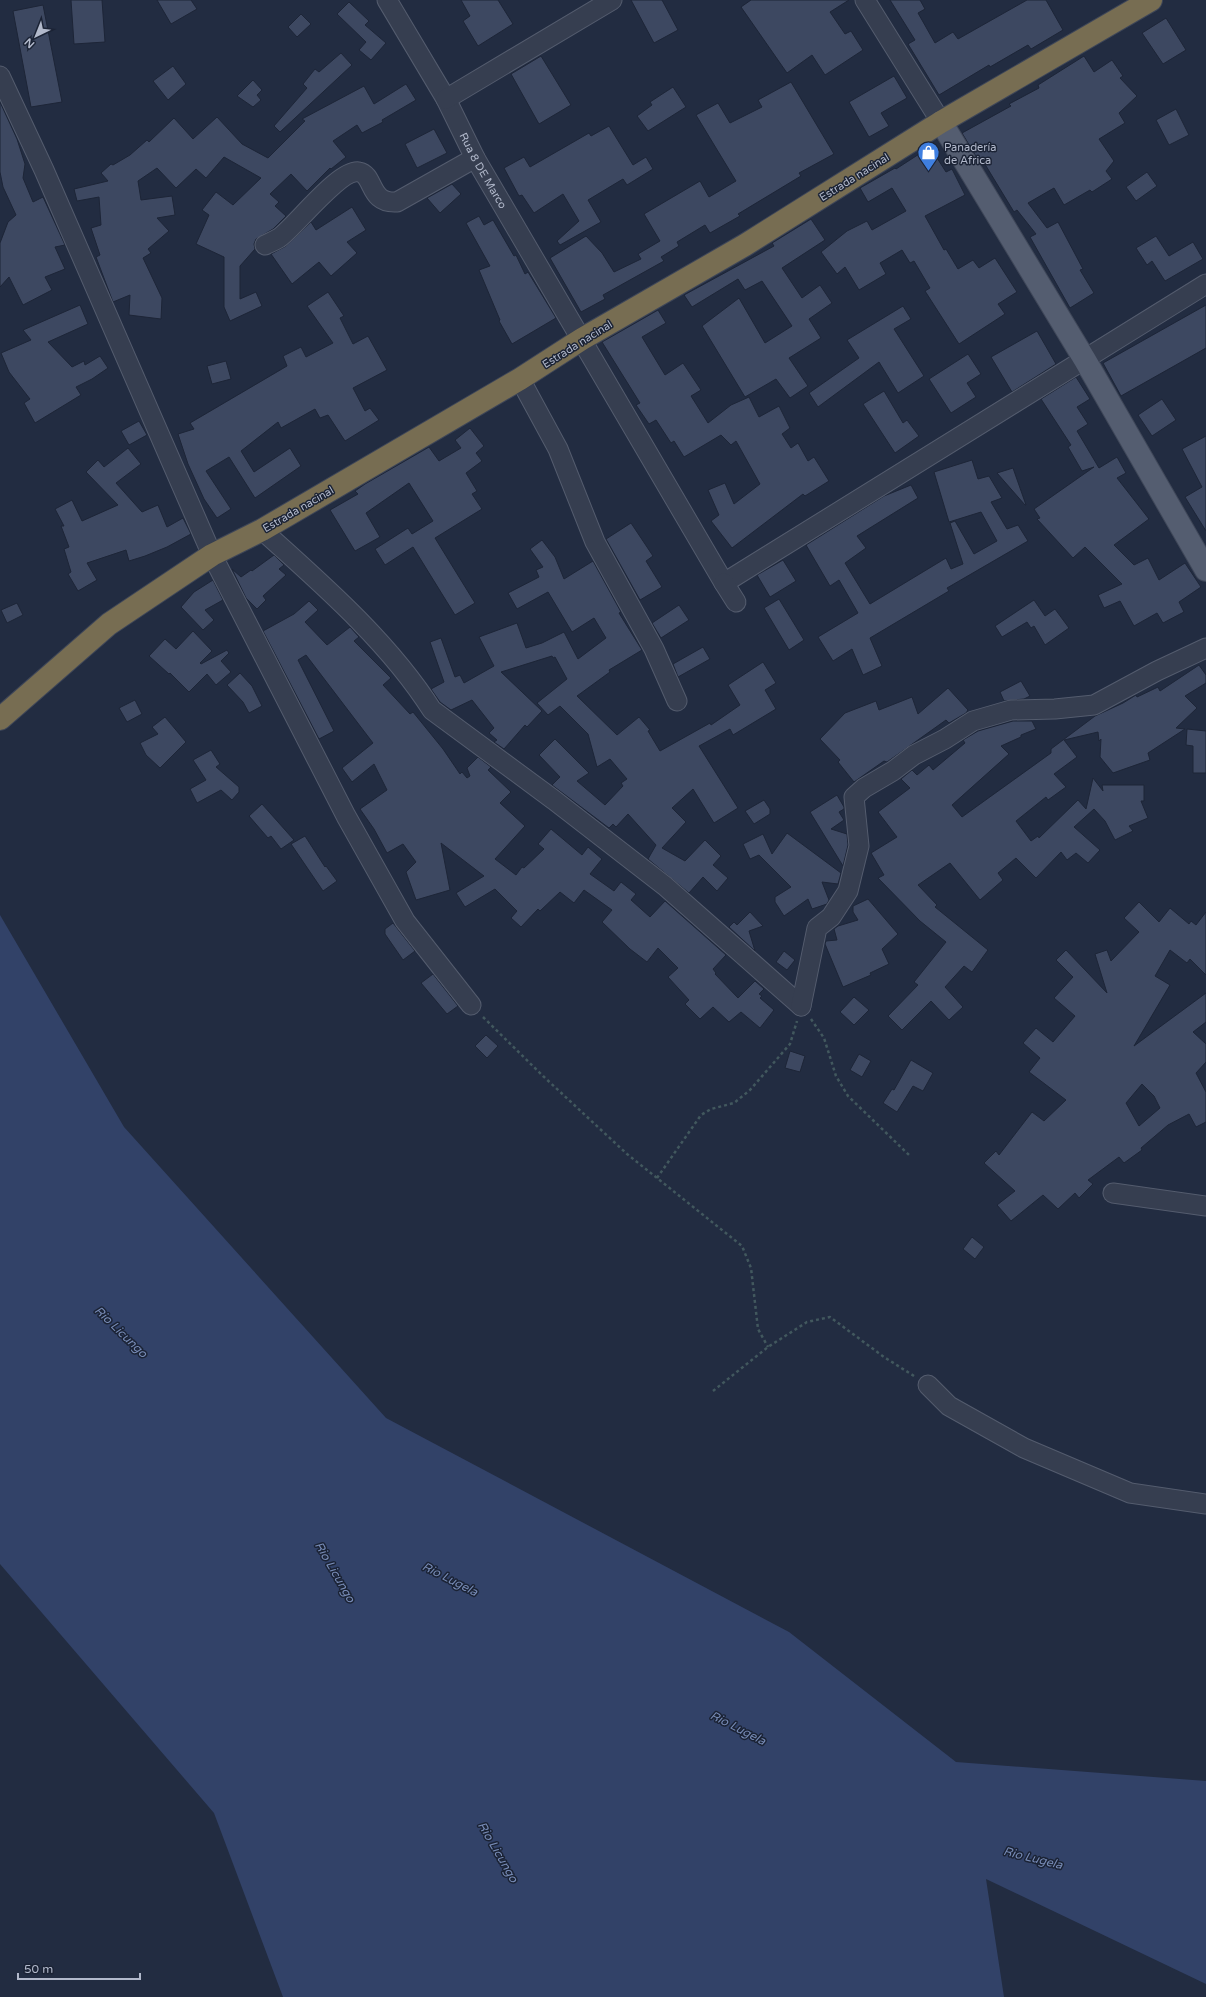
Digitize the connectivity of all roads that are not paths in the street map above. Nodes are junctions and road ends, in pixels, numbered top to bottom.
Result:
1 (387, 0) edge
2 (612, 0) edge
3 (865, 0) edge
4 (1151, 0) edge
5 (0, 76) edge
6 (446, 99) junction
7 (941, 122) junction
8 (475, 158) junction
9 (265, 245) dead end
10 (1206, 284) edge
11 (582, 339) junction
12 (1085, 360) junction
13 (520, 379) junction
14 (262, 530) junction
15 (212, 555) junction
16 (1206, 570) edge
17 (724, 584) junction
18 (736, 602) dead end
19 (1206, 648) edge
20 (677, 701) dead end
21 (8, 712) edge
22 (471, 1006) road end
23 (1113, 1193) dead end
24 (1206, 1206) edge
25 (928, 1385) road end
26 (1206, 1504) edge

1 - 6 street, Rua 8 DE Marco
2 - 6 street
3 - 7 street
4 - 7 highway, Estrada nacinal
5 - 15 street
6 - 8 street, Rua 8 DE Marco
7 - 11 highway, Estrada nacinal
7 - 12 main road
8 - 9 street
8 - 11 street, Rua 8 DE Marco
10 - 12 street
11 - 13 highway, Estrada nacinal
11 - 17 street, Rua 8 DE Marco
12 - 16 main road
12 - 17 street
13 - 14 highway, Estrada nacinal
13 - 20 street
14 - 15 highway, Estrada nacinal
14 - 19 street
15 - 21 highway, Estrada nacinal
15 - 22 street
17 - 18 street, Rua 8 DE Marco
23 - 24 street
25 - 26 street

